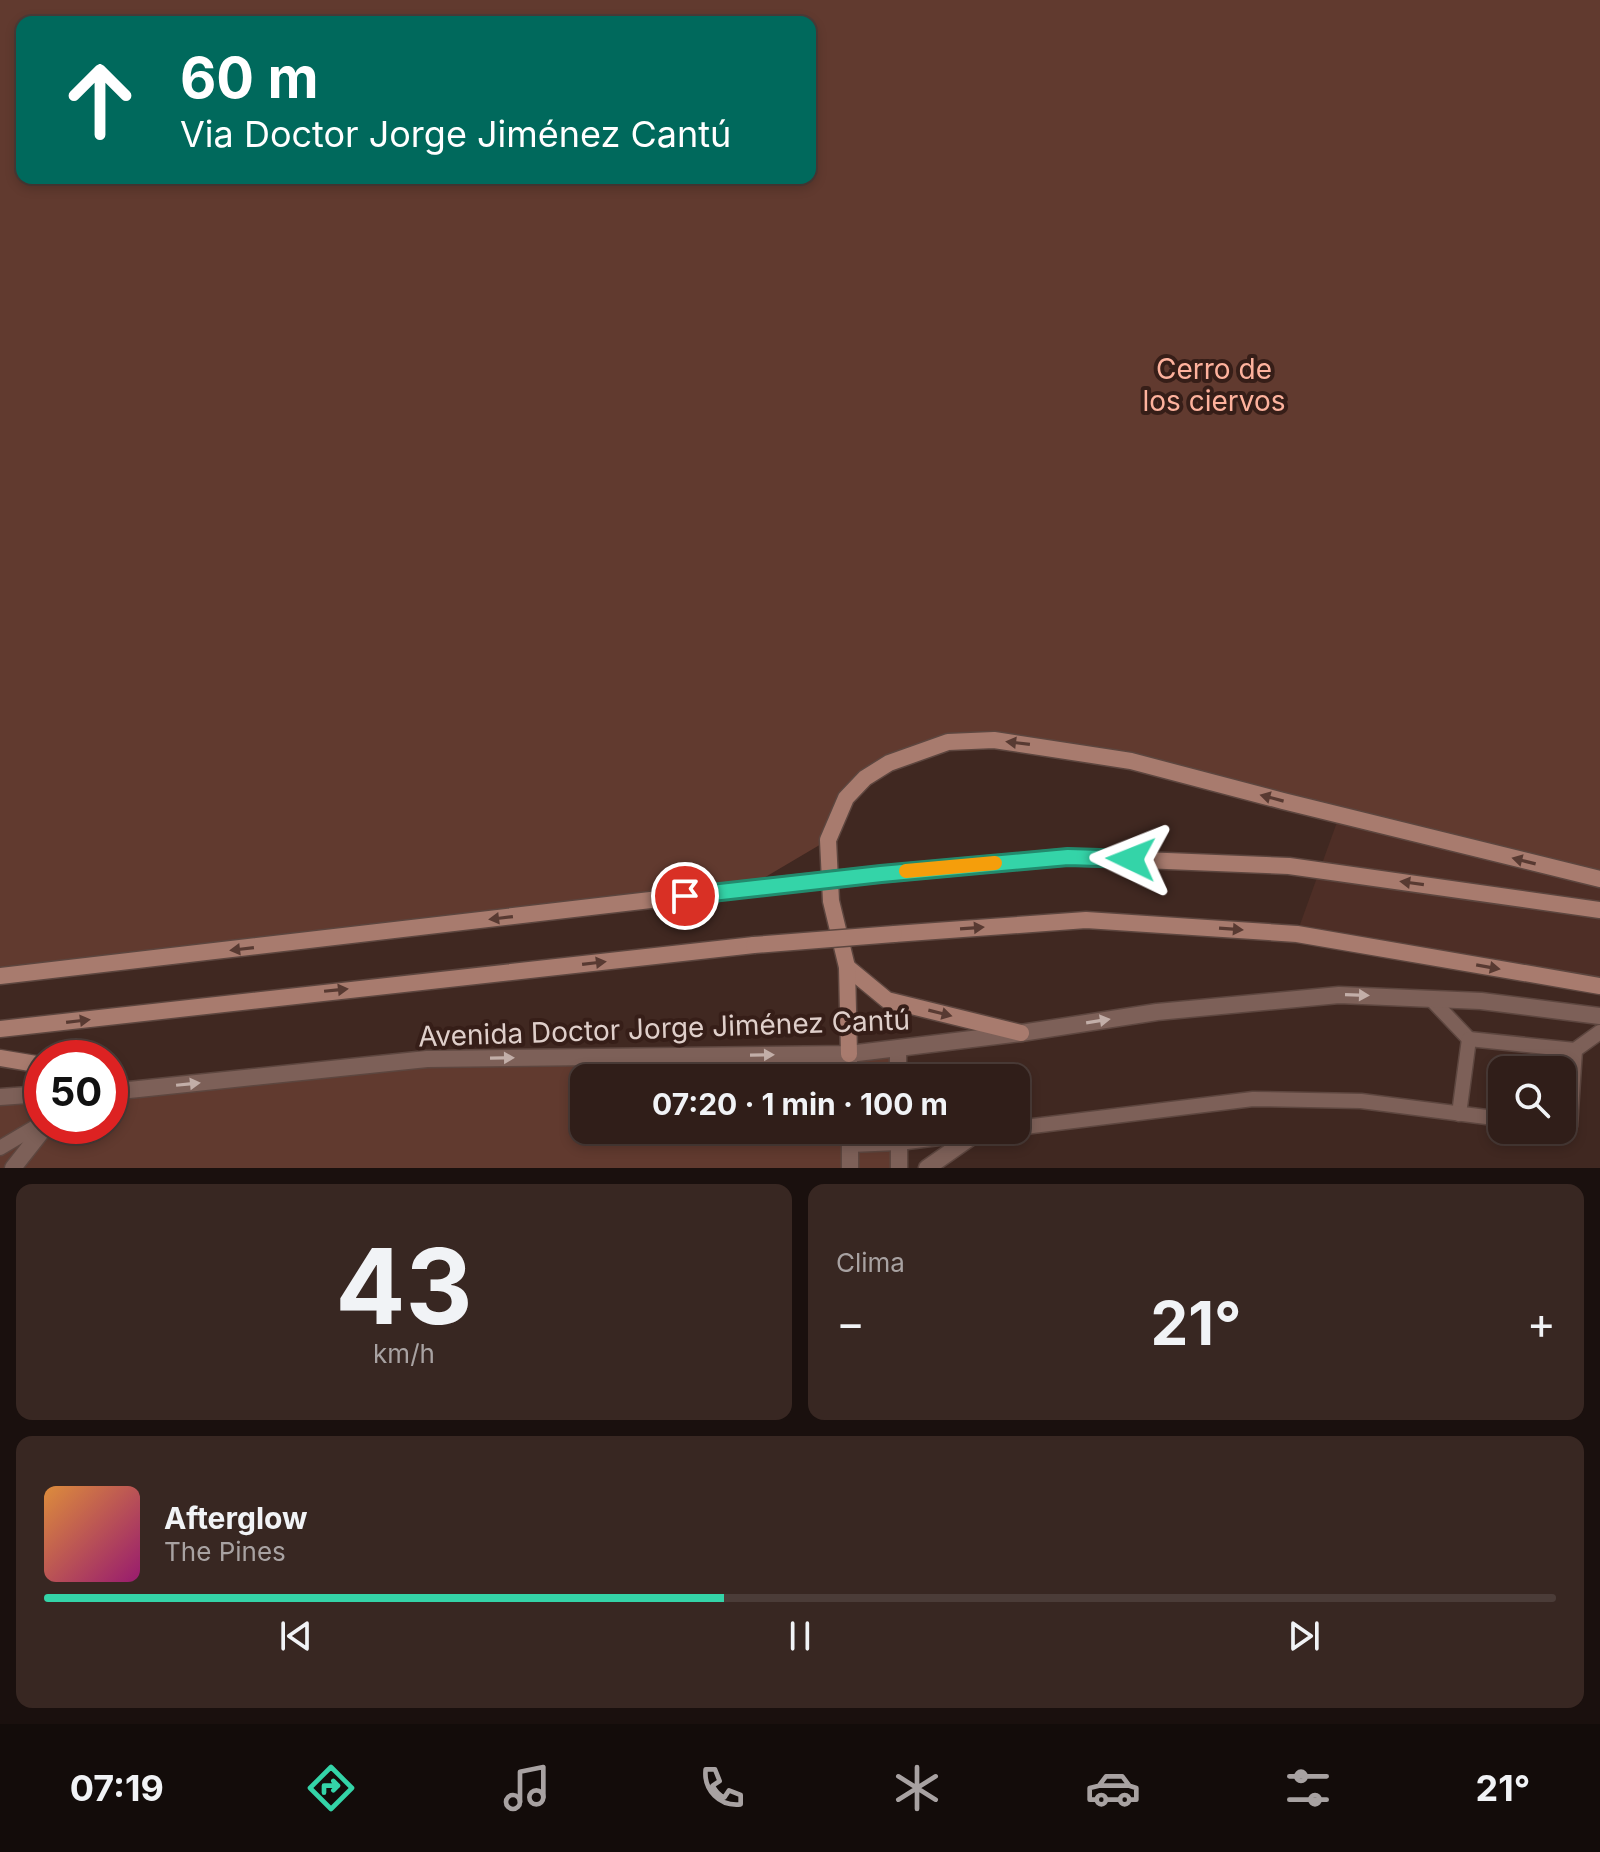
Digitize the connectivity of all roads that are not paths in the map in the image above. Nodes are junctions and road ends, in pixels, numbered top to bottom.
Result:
1 (1600, 879) edge
2 (1600, 910) edge
3 (847, 967) junction
4 (0, 976) edge
5 (1600, 986) edge
6 (1431, 999) junction
7 (1600, 1016) edge
8 (0, 1029) edge
9 (1600, 1032) edge
10 (1021, 1033) junction
11 (1469, 1039) junction
12 (898, 1049) junction
13 (1575, 1050) junction
14 (849, 1054) junction
15 (1575, 1056) edge
16 (0, 1058) edge
17 (24, 1062) edge
18 (849, 1064) edge
19 (898, 1064) edge
20 (128, 1090) edge
21 (24, 1095) edge
22 (0, 1097) edge
23 (1459, 1114) junction
24 (1488, 1117) edge
25 (1030, 1126) edge
26 (24, 1135) edge
27 (30, 1144) edge
28 (850, 1144) edge
29 (899, 1144) edge
30 (961, 1144) edge
31 (0, 1148) edge
32 (13, 1168) edge
33 (850, 1168) edge
34 (899, 1168) edge
35 (927, 1168) edge

1 -> 3 main road
2 -> 4 main road, bridge
3 -> 10 main road
3 - 14 main road
8 -> 5 main road, Avenida Doctor Jorge Jiménez Cantú, bridge
6 - 7 street, Avenida Doctor Jorge Jiménez Cantú
10 -> 6 street, Avenida Doctor Jorge Jiménez Cantú
6 - 11 lane
9 - 13 lane
10 - 12 street, Avenida Doctor Jorge Jiménez Cantú
11 - 13 lane
11 - 23 lane
12 - 14 street, Avenida Doctor Jorge Jiménez Cantú
12 - 19 street
13 - 15 lane
14 - 18 street
20 -> 14 street, Avenida Doctor Jorge Jiménez Cantú
16 - 17 main road
21 - 22 street
23 - 24 lane
23 - 25 lane
26 - 31 lane
27 - 32 street
28 - 33 street
29 - 34 street
30 - 35 street

